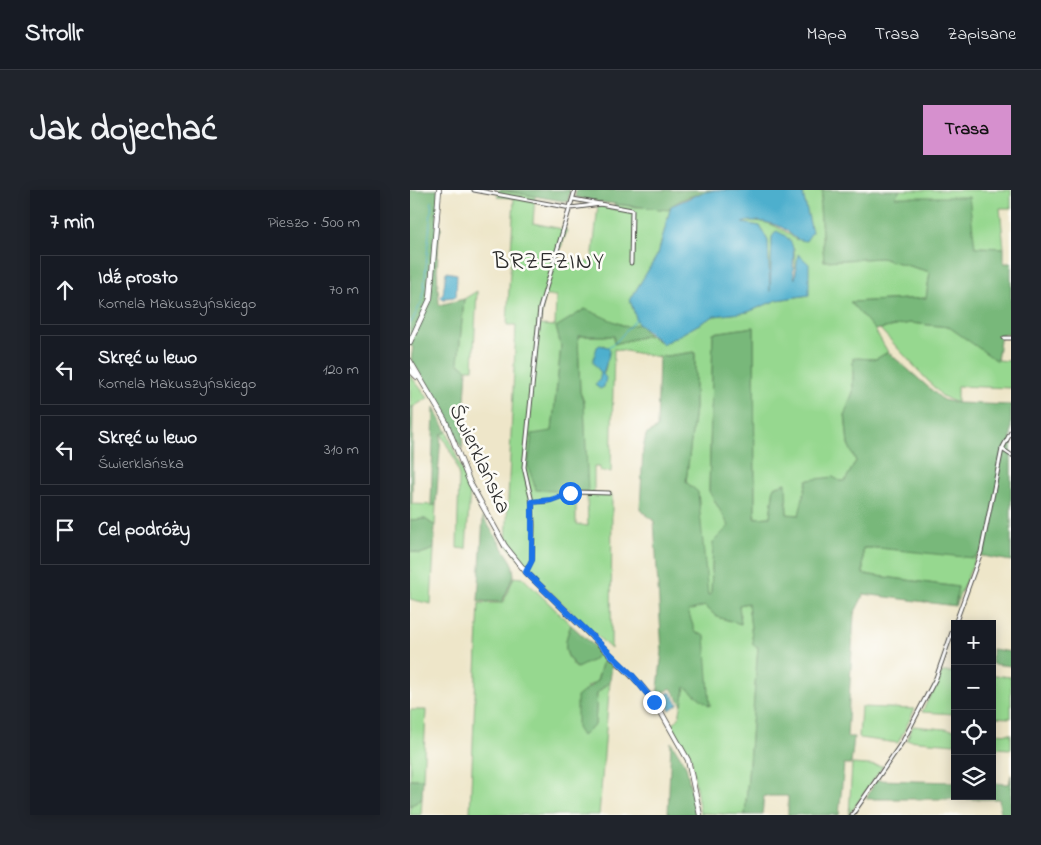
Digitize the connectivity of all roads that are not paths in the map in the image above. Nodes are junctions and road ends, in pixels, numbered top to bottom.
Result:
1 (439, 190) edge
2 (474, 190) edge
3 (575, 190) edge
4 (573, 199) junction
5 (601, 204) junction
6 (571, 208) junction
7 (631, 263) dead end
8 (418, 324) junction
9 (410, 333) edge
10 (1004, 338) dead end
11 (1011, 338) edge
12 (410, 342) edge
13 (410, 361) edge
14 (410, 370) edge
15 (418, 378) junction
16 (1011, 432) edge
17 (1002, 449) junction
18 (1011, 454) edge
19 (608, 494) dead end
20 (532, 502) junction
21 (526, 572) junction
22 (956, 620) edge
23 (951, 635) edge
24 (700, 815) edge
25 (852, 815) edge

1 - 8 street
2 - 6 street
3 - 4 street
4 - 5 street
4 - 6 street
5 - 6 street
5 - 7 street
6 - 20 street
8 - 9 street
8 - 12 street
10 - 11 street
13 - 15 street, Świerklańska
14 - 15 street, Świerklańska
15 - 21 street, Świerklańska
16 - 17 street
17 - 18 street
17 - 22 street
19 - 20 street
20 - 21 street
21 - 24 street, Świerklańska
23 - 25 street

